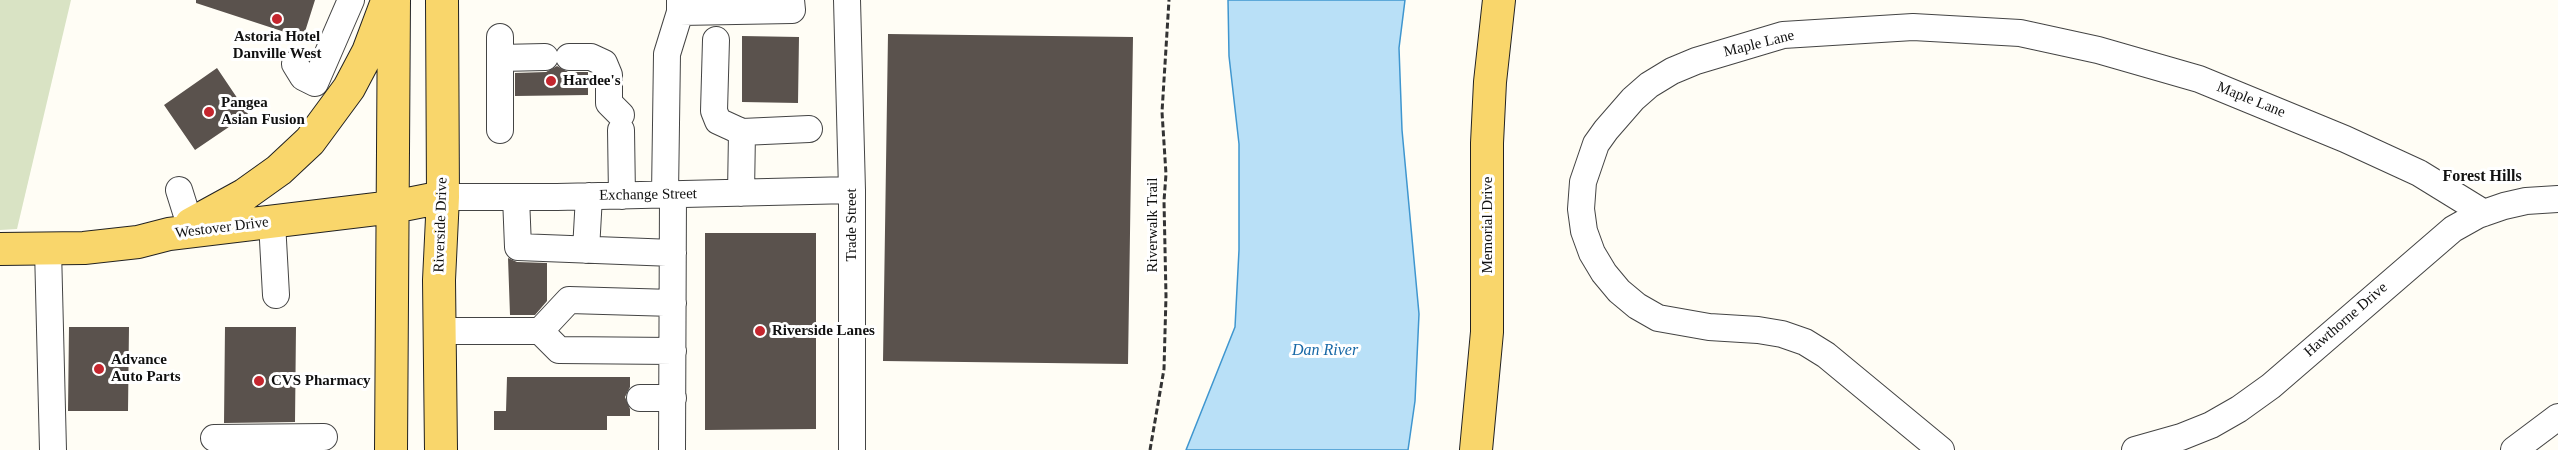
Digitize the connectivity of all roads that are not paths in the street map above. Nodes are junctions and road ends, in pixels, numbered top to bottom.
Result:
1 (351, 0) edge
2 (387, 0) edge
3 (394, 0) edge
4 (442, 0) edge
5 (791, 0) edge
6 (847, 0) edge
7 (1498, 0) edge
8 (738, 5) edge
9 (680, 6) edge
10 (716, 40) dead end
11 (295, 64) dead end
12 (809, 129) dead end
13 (500, 130) dead end
14 (742, 132) junction
15 (179, 190) dead end
16 (852, 190) junction
17 (741, 193) junction
18 (669, 194) junction
19 (589, 196) junction
20 (622, 196) junction
21 (443, 197) junction
22 (516, 197) junction
23 (2558, 199) edge
24 (393, 207) junction
25 (2484, 213) junction
26 (272, 222) junction
27 (180, 230) junction
28 (0, 249) edge
29 (48, 249) junction
30 (586, 250) junction
31 (673, 253) junction
32 (276, 295) dead end
33 (673, 303) junction
34 (540, 331) junction
35 (440, 332) junction
36 (673, 351) junction
37 (640, 398) dead end
38 (673, 398) junction
39 (2558, 417) edge
40 (324, 437) dead end
41 (214, 438) dead end
42 (53, 450) edge
43 (391, 450) edge
44 (441, 450) edge
45 (672, 450) edge
46 (852, 450) edge
47 (1476, 450) edge
48 (1941, 450) edge
49 (2135, 450) edge
50 (2514, 450) edge

1 - 11 street
2 - 27 main road
3 - 24 main road
4 - 21 main road, Riverside Drive
5 - 8 street
6 - 16 street, Trade Street
7 - 47 main road, Memorial Drive
8 - 9 street
9 - 18 street
10 - 14 street
12 - 14 street
13 - 20 street
14 - 17 street
15 - 27 street
16 - 17 street, Exchange Street
16 - 46 street, Trade Street
17 - 18 street, Exchange Street
18 - 20 street, Exchange Street
18 - 31 street
19 - 20 street, Exchange Street
19 - 22 street, Exchange Street
19 - 30 street
21 - 22 street, Exchange Street
21 - 24 main road, Westover Drive
21 - 35 main road, Riverside Drive
22 - 30 street
23 - 25 street, Hawthorne Drive
24 - 26 main road, Westover Drive
24 - 43 main road
25 - 48 street, Maple Lane
25 - 49 street, Hawthorne Drive
26 - 27 main road, Westover Drive
26 - 32 street
27 - 29 main road, Westover Drive
28 - 29 main road, Westover Drive
29 - 42 street
30 - 31 street
31 - 33 street
33 - 34 street
33 - 36 street
34 - 35 street
34 - 36 street
35 - 44 main road, Riverside Drive
36 - 38 street
37 - 38 street
38 - 45 street
39 - 50 street
40 - 41 street

